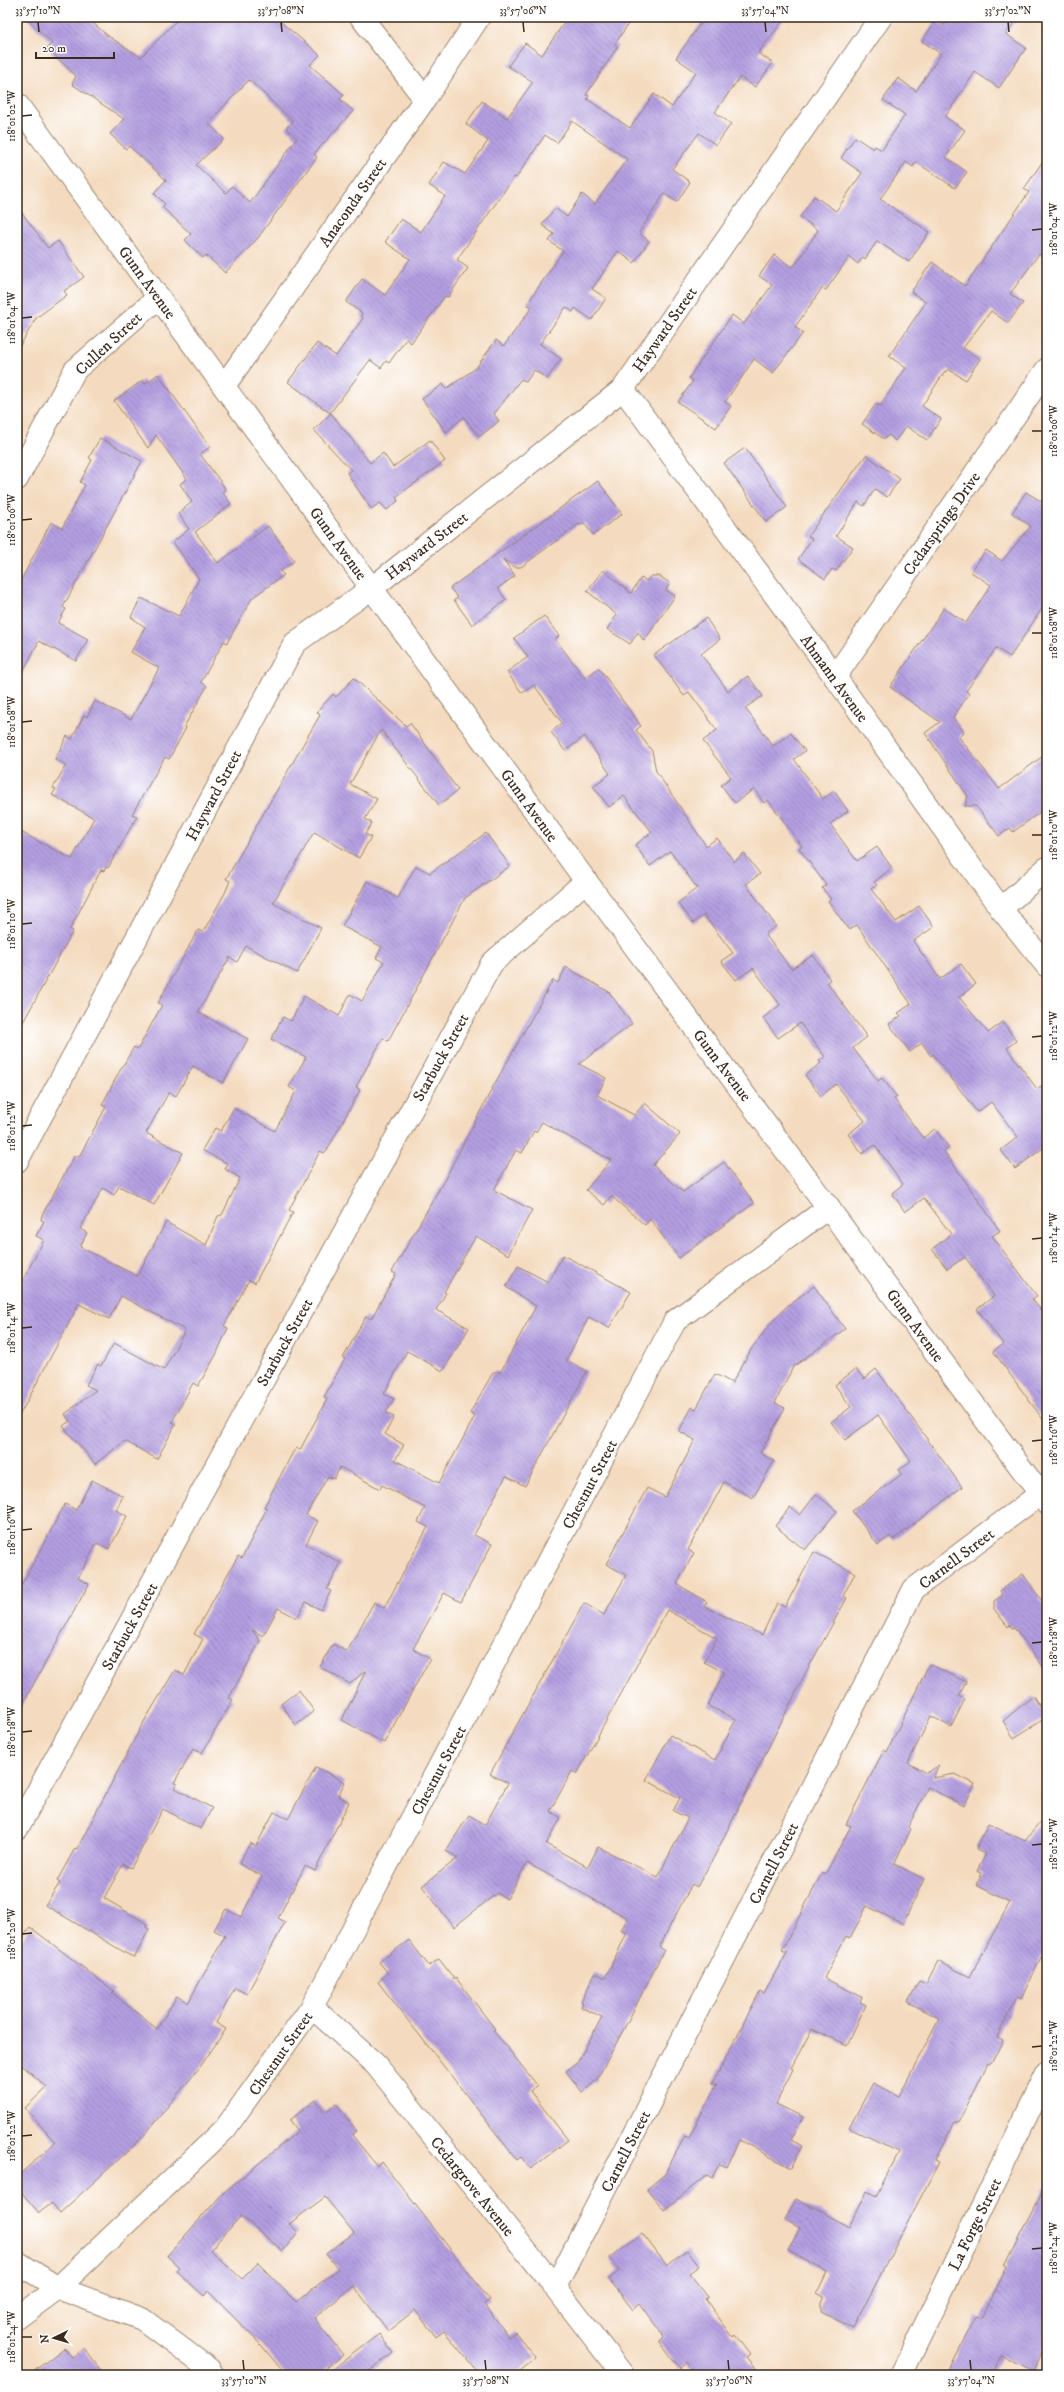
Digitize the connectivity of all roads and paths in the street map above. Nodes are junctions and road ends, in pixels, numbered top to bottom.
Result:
1 (361, 17) edge
2 (479, 17) edge
3 (882, 17) edge
4 (425, 99) junction
5 (17, 104) edge
6 (159, 297) junction
7 (1047, 369) edge
8 (224, 386) junction
9 (623, 389) junction
10 (17, 479) edge
11 (372, 588) junction
12 (835, 677) junction
13 (1047, 868) edge
14 (586, 881) junction
15 (1001, 909) junction
16 (1047, 966) edge
17 (17, 1162) edge
18 (829, 1207) junction
19 (1045, 1494) edge
20 (17, 1829) edge
21 (312, 2007) junction
22 (1047, 2074) edge
23 (17, 2262) edge
24 (555, 2287) junction
25 (58, 2288) junction
26 (17, 2318) edge
27 (213, 2375) edge
28 (622, 2375) edge
29 (901, 2375) edge

1 - 4 street
2 - 4 street, Anaconda Street
3 - 9 street, Hayward Street
4 - 8 street, Anaconda Street
5 - 6 street, Gunn Avenue
6 - 8 street, Gunn Avenue
6 - 10 street, Cullen Street
7 - 12 street, Cedarsprings Drive
8 - 11 street, Gunn Avenue
9 - 11 street, Hayward Street
9 - 12 street, Ahmann Avenue
11 - 14 street, Gunn Avenue
11 - 17 street, Hayward Street
12 - 15 street, Ahmann Avenue
13 - 15 street
14 - 18 street, Gunn Avenue
14 - 20 street, Starbuck Street
15 - 16 street, Ahmann Avenue
18 - 19 street, Gunn Avenue
18 - 21 street, Chestnut Street
19 - 24 street, Carnell Street
21 - 24 street, Cedargrove Avenue
21 - 25 street, Chestnut Street
22 - 29 street, La Forge Street
23 - 25 street
24 - 28 street, Cedargrove Avenue
25 - 26 street, Chestnut Street
25 - 27 street

